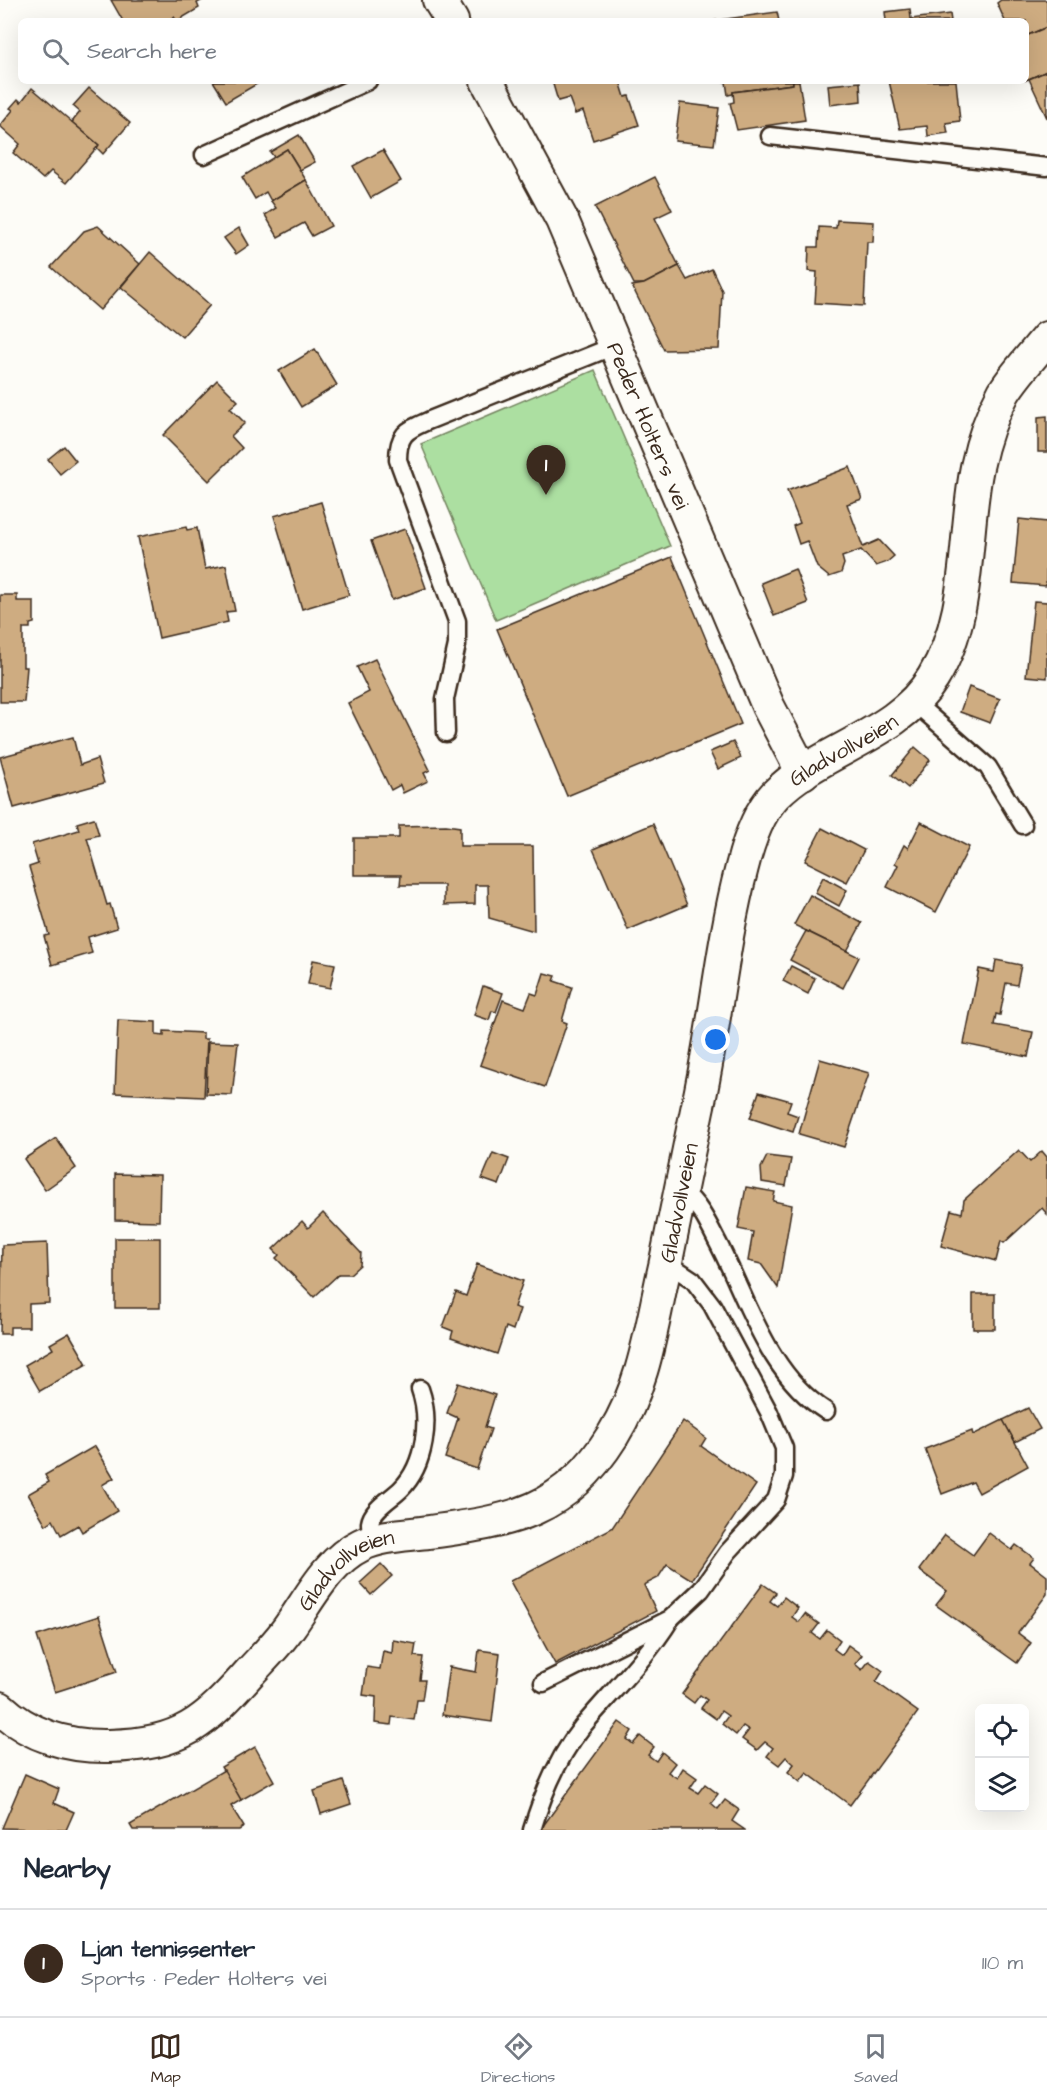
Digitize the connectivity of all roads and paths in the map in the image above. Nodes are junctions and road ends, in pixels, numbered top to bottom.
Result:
1 (439, 0) edge
2 (450, 18) edge
3 (361, 84) edge
4 (489, 84) edge
5 (770, 136) dead end
6 (204, 155) dead end
7 (1047, 167) edge
8 (1047, 338) edge
9 (614, 345) junction
10 (914, 702) junction
11 (446, 733) dead end
12 (803, 774) junction
13 (1023, 825) dead end
14 (682, 1191) junction
15 (666, 1262) junction
16 (420, 1389) dead end
17 (826, 1411) dead end
18 (372, 1542) junction
19 (670, 1619) junction
20 (543, 1683) dead end
21 (0, 1708) edge
22 (532, 1830) edge

1 - 2 street
3 - 6 lane
4 - 9 street, Peder Holters vei
5 - 7 lane
8 - 10 street, Gladvollveien
9 - 11 lane
9 - 12 street, Peder Holters vei
10 - 12 street, Gladvollveien
10 - 13 lane
12 - 14 street, Gladvollveien
14 - 15 street, Gladvollveien
14 - 17 lane
15 - 18 street, Gladvollveien
15 - 19 lane
16 - 18 lane
18 - 21 street, Gladvollveien
19 - 20 lane
19 - 22 lane

